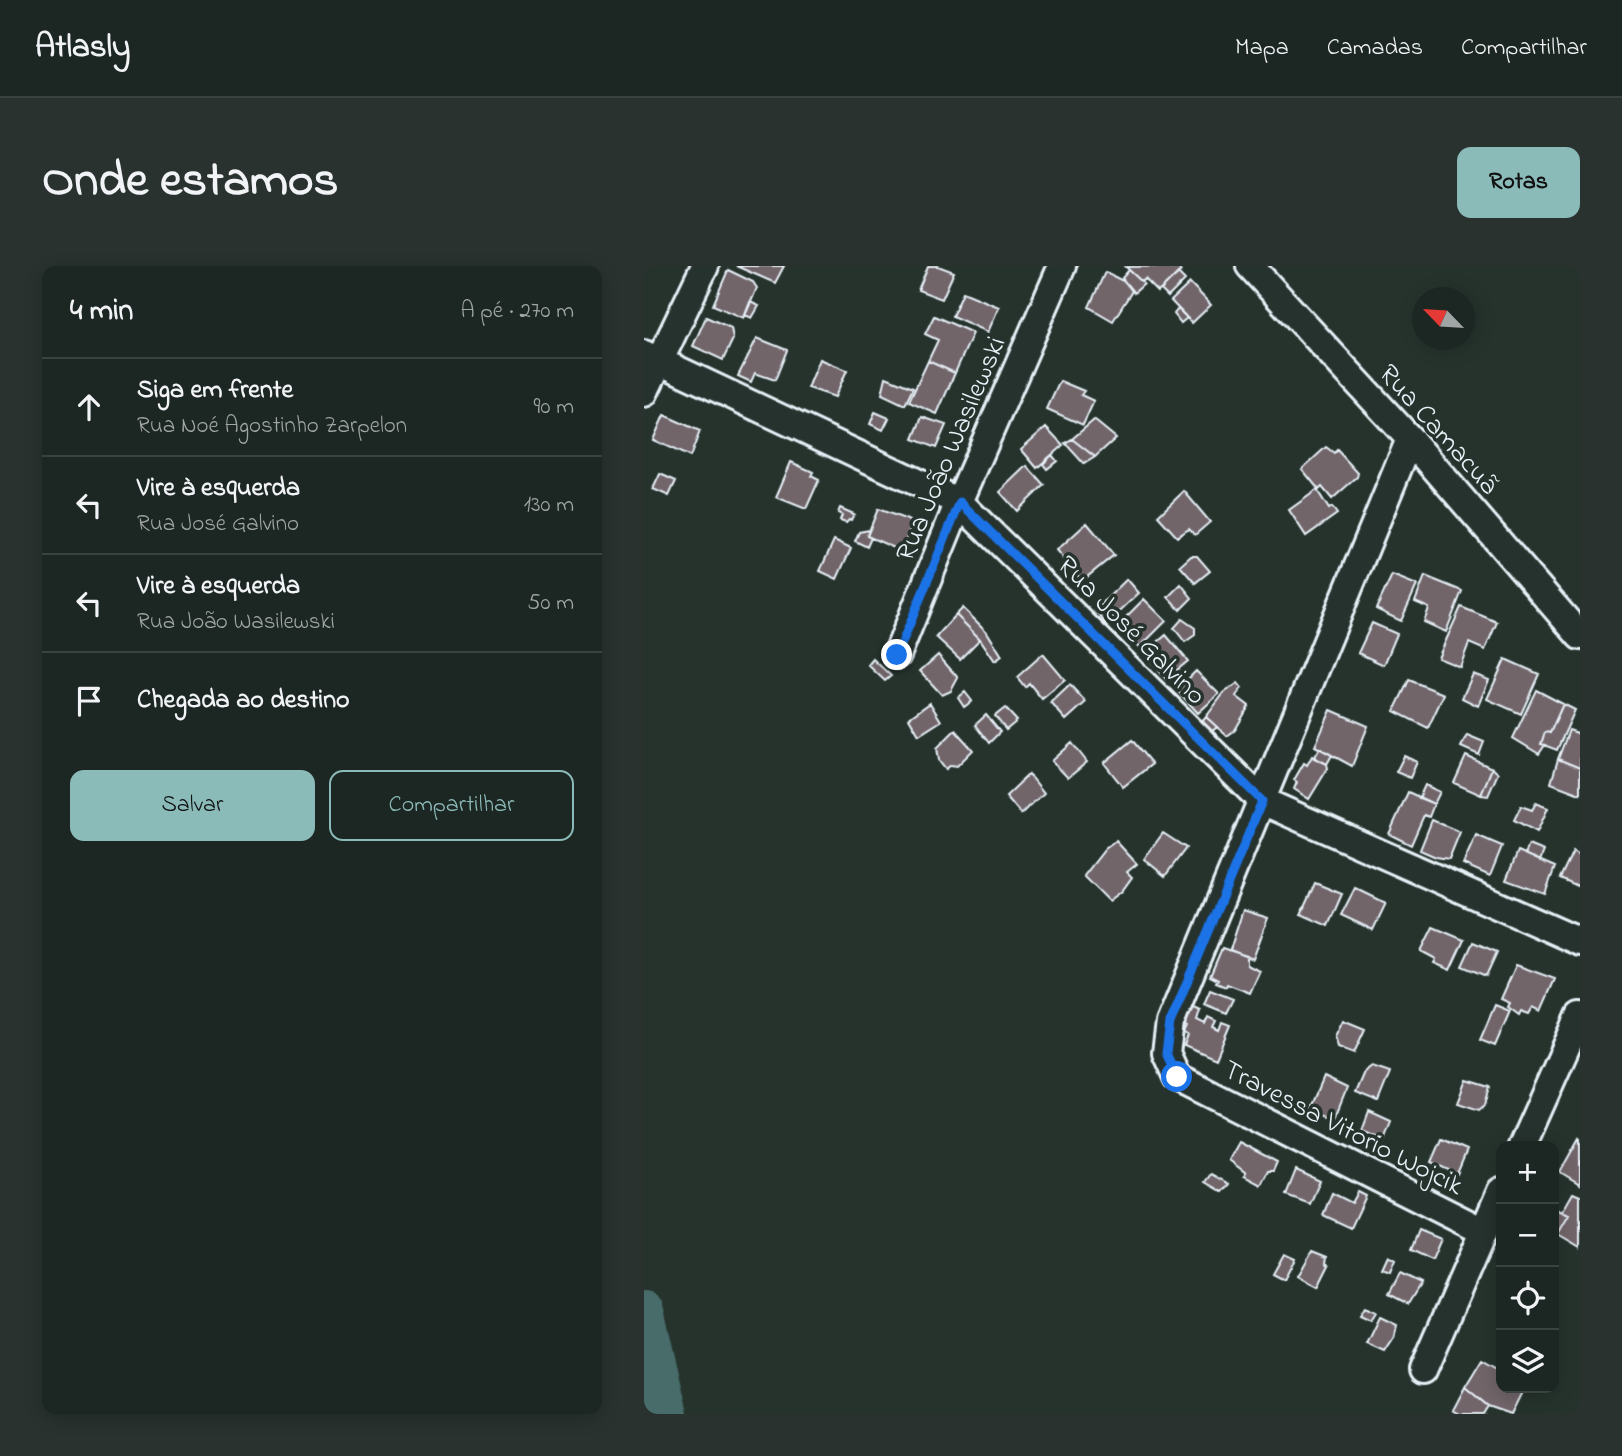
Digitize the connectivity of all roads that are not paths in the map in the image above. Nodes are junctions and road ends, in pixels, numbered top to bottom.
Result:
1 (705, 266) edge
2 (1062, 266) edge
3 (1250, 266) edge
4 (651, 358) edge
5 (644, 393) edge
6 (1410, 439) junction
7 (960, 502) junction
8 (1580, 636) edge
9 (897, 655) dead end
10 (1262, 801) junction
11 (1580, 942) edge
12 (1580, 1016) edge
13 (1523, 1141) edge
14 (1496, 1202) edge
15 (1483, 1231) junction
16 (1423, 1370) dead end

1 - 4 street
2 - 7 street, Rua João Wasilewski
3 - 6 street, Rua Camacuã
4 - 5 street
4 - 7 street, Rua José Galvino
6 - 8 street, Rua Camacuã
6 - 10 street
7 - 9 street, Rua João Wasilewski
7 - 10 street, Rua José Galvino
10 - 11 street, Rua José Galvino
10 - 15 street, Travessa Vitorio Wojcik
12 - 13 street
14 - 15 street
15 - 16 street

